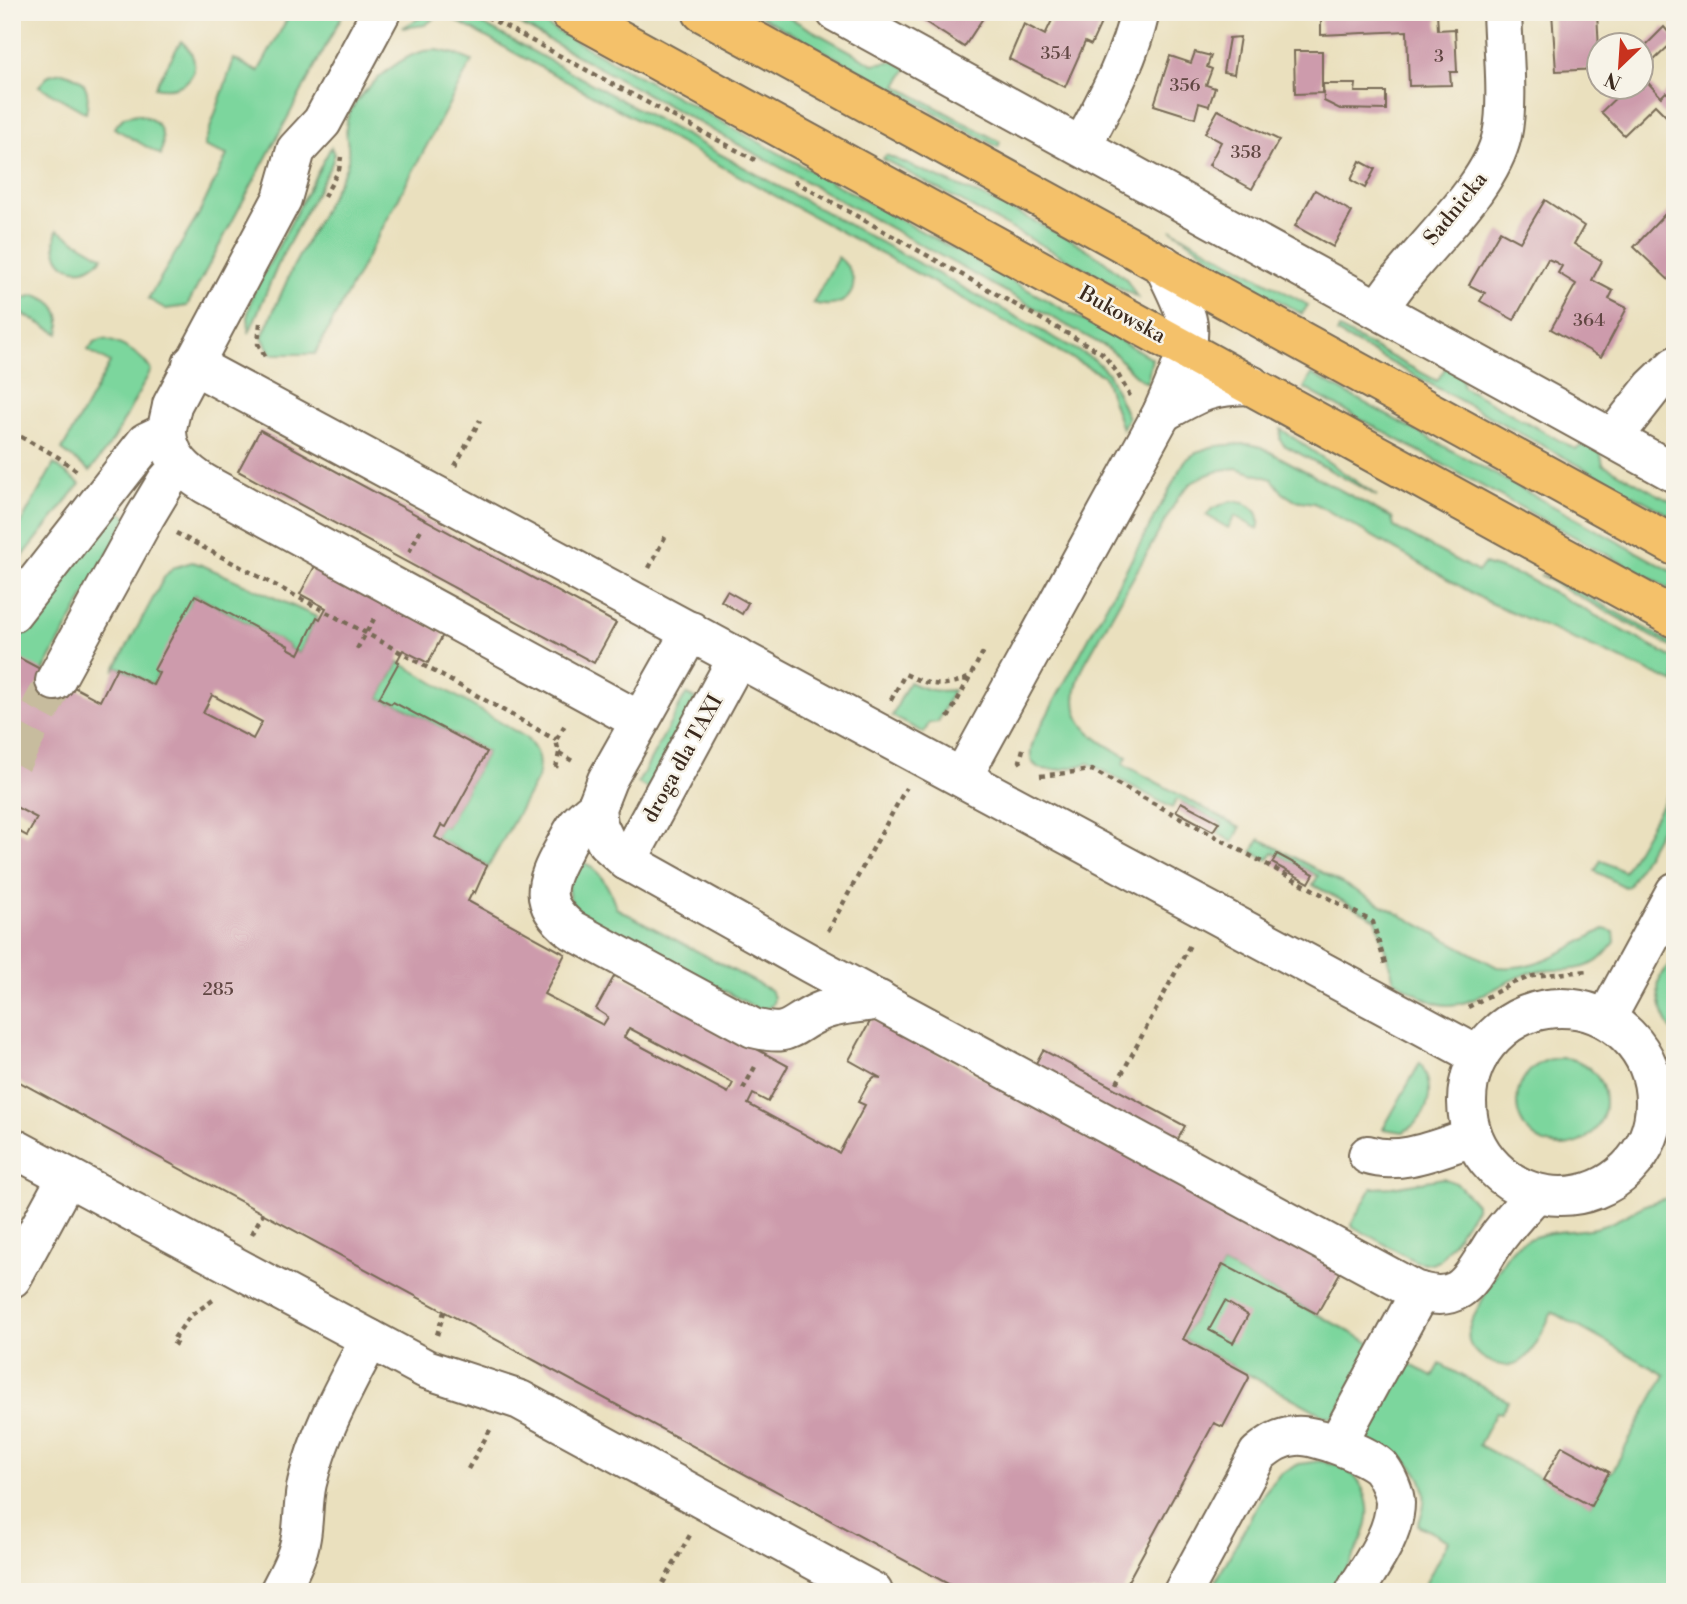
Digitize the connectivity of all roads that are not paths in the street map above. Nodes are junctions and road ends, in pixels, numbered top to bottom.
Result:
1 (381, 12) edge
2 (569, 12) edge
3 (702, 12) edge
4 (836, 12) edge
5 (1140, 12) edge
6 (1502, 12) edge
7 (1082, 146) junction
8 (1163, 264) junction
9 (1379, 309) junction
10 (1185, 350) junction
11 (192, 364) junction
12 (1675, 366) edge
13 (1251, 385) junction
14 (1150, 407) junction
15 (1613, 438) junction
16 (173, 449) junction
17 (1675, 473) edge
18 (1675, 546) edge
19 (12, 613) edge
20 (1675, 618) edge
21 (691, 631) junction
22 (738, 657) junction
23 (55, 681) tunnel mouth
24 (640, 721) junction
25 (962, 776) junction
26 (596, 808) junction
27 (627, 860) junction
28 (1675, 892) edge
29 (879, 1000) junction
30 (1606, 1018) junction
31 (1479, 1056) junction
32 (1473, 1137) junction
33 (12, 1147) edge
34 (1660, 1153) edge
35 (1368, 1155) dead end
36 (67, 1177) junction
37 (1535, 1194) junction
38 (12, 1278) edge
39 (1420, 1292) junction
40 (370, 1339) junction
41 (1337, 1444) junction
42 (279, 1592) edge
43 (873, 1592) edge
44 (1184, 1592) edge
45 (1355, 1592) edge

1 - 11 street
2 - 10 main road, Bukowska
3 - 8 main road
4 - 7 street
5 - 7 street
6 - 9 street, Sadnicka
7 - 9 street
8 - 10 street
8 - 18 main road
9 - 15 street
10 - 13 main road, Bukowska
10 - 14 street
11 - 16 street
11 - 21 street
12 - 15 street
13 - 14 street
13 - 20 main road, Bukowska
14 - 25 street
15 - 17 street
16 - 19 street
16 - 23 street
16 - 24 street
21 - 22 street
21 - 24 street
22 - 25 street
22 - 27 street, droga dla TAXI
24 - 26 street
25 - 31 street
26 - 27 street
26 - 29 street
27 - 29 street
28 - 30 street
29 - 39 street
30 - 31 street
30 - 34 street
31 - 32 street
32 - 35 street
32 - 37 street
33 - 36 street
34 - 37 street
36 - 38 street
36 - 40 street
37 - 39 street
39 - 41 street
40 - 42 street
40 - 43 street
41 - 44 street
41 - 45 street

